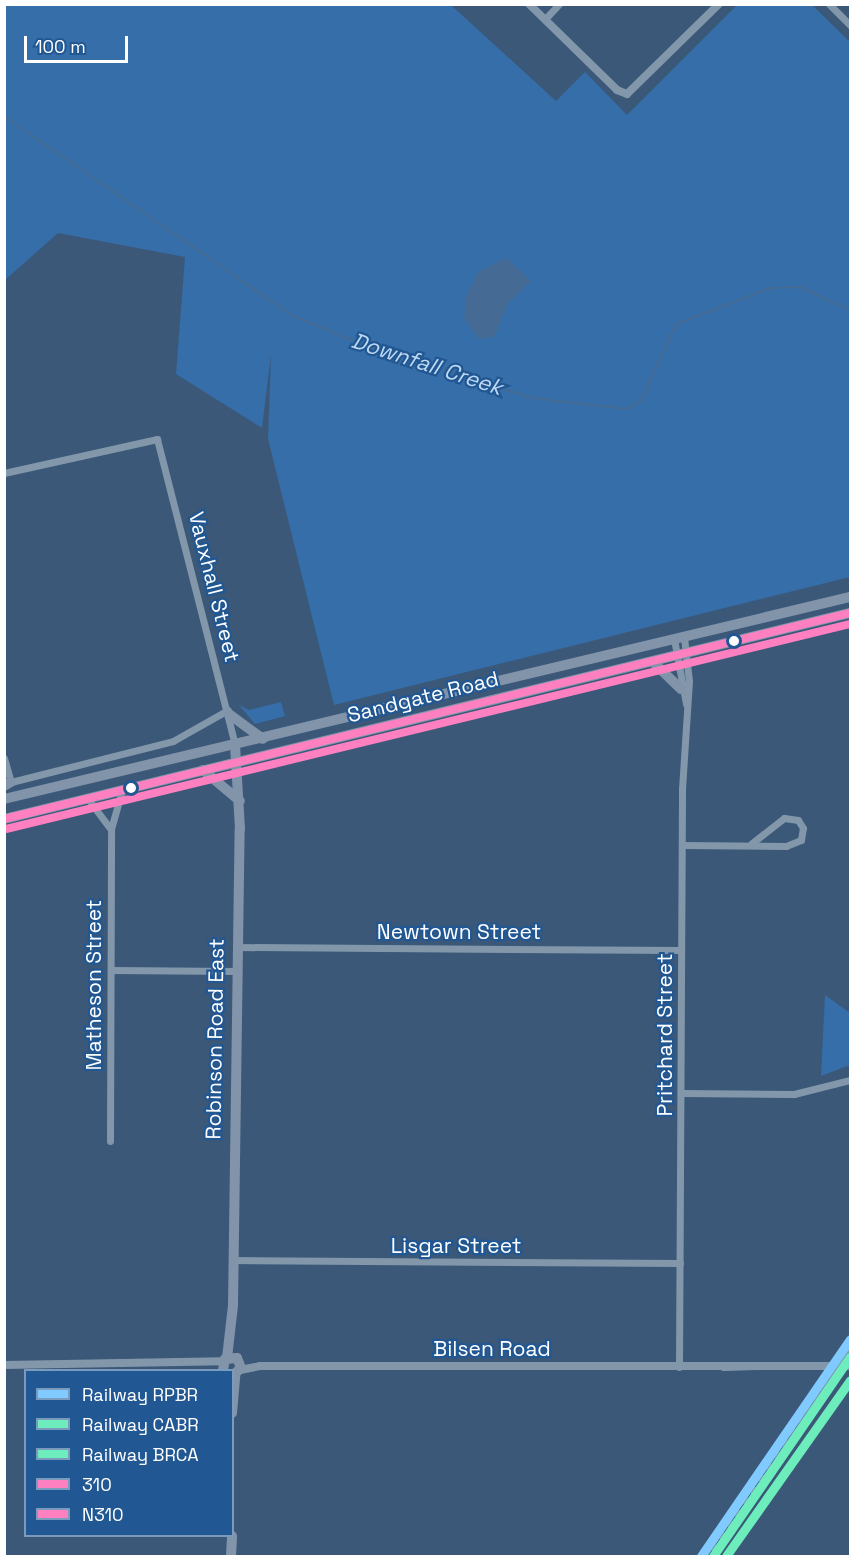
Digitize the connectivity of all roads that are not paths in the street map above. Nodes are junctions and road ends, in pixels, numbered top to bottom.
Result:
1 (529, 4) edge
2 (559, 4) edge
3 (719, 4) edge
4 (829, 4) edge
5 (544, 19) junction
6 (850, 25) edge
7 (4, 473) edge
8 (850, 597) edge
9 (850, 614) edge
10 (679, 638) junction
11 (682, 654) junction
12 (653, 662) junction
13 (681, 689) junction
14 (686, 704) junction
15 (229, 712) junction
16 (263, 739) junction
17 (235, 745) junction
18 (4, 758) edge
19 (238, 762) junction
20 (203, 770) junction
21 (8, 784) edge
22 (122, 790) junction
23 (4, 799) edge
24 (88, 799) junction
25 (240, 801) junction
26 (4, 819) edge
27 (111, 829) junction
28 (752, 843) junction
29 (682, 844) junction
30 (236, 947) junction
31 (681, 950) junction
32 (111, 970) junction
33 (235, 971) junction
34 (850, 1080) edge
35 (681, 1093) junction
36 (110, 1141) dead end
37 (233, 1260) junction
38 (680, 1263) junction
39 (4, 1365) edge
40 (850, 1366) edge
41 (231, 1367) edge
42 (679, 1367) junction
43 (231, 1537) edge
44 (231, 1557) edge

1 - 5 street
2 - 5 street
3 - 5 street
4 - 6 street
7 - 15 street, Vauxhall Street
8 - 10 main road, Sandgate Road
9 - 11 main road, Sandgate Road
10 - 11 street, Pritchard Street
10 - 16 main road, Sandgate Road
11 - 12 main road, Sandgate Road
11 - 13 street, Pritchard Street
11 - 14 street, Pritchard Street
12 - 13 main road
12 - 19 main road, Sandgate Road
13 - 14 street, Pritchard Street
14 - 29 street, Pritchard Street
15 - 16 main road
15 - 17 street, Vauxhall Street
15 - 21 street
16 - 17 main road, Sandgate Road
17 - 19 main road, Robinson Road East
17 - 23 main road, Sandgate Road
18 - 21 street
19 - 20 main road, Sandgate Road
19 - 25 main road, Robinson Road East
20 - 22 main road, Sandgate Road
20 - 25 main road
22 - 24 main road, Sandgate Road
22 - 27 street, Matheson Street
24 - 26 main road, Sandgate Road
24 - 27 street
25 - 30 main road, Robinson Road East
27 - 32 street, Matheson Street
28 - 28 street
28 - 29 street
29 - 31 street, Pritchard Street
30 - 31 street, Newtown Street
30 - 33 main road, Robinson Road East
31 - 35 street, Pritchard Street
32 - 33 street
32 - 36 street, Matheson Street
33 - 37 main road, Robinson Road East
34 - 35 street
35 - 38 street, Pritchard Street
37 - 38 street, Lisgar Street
37 - 41 main road, Robinson Road East
38 - 42 street, Pritchard Street
39 - 41 street, Bilsen Road
40 - 42 street, Bilsen Road
41 - 42 street, Bilsen Road
43 - 44 main road

